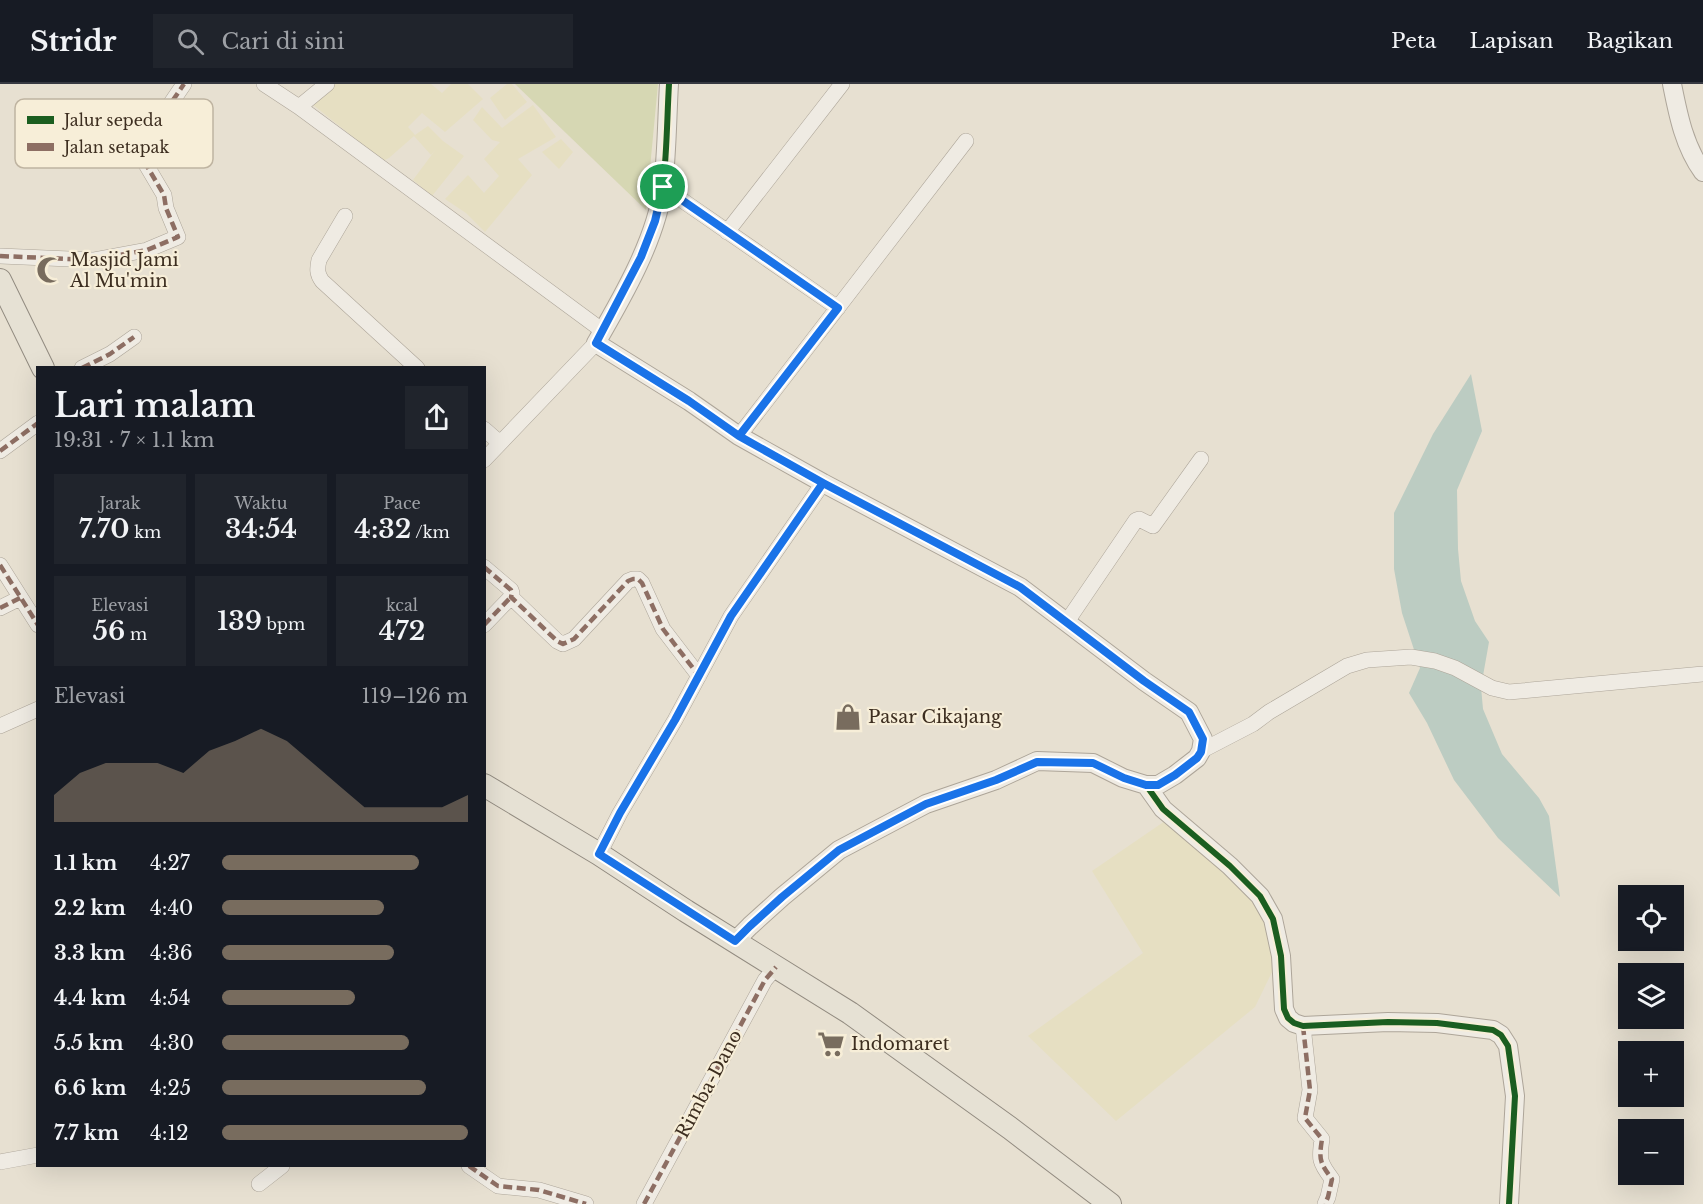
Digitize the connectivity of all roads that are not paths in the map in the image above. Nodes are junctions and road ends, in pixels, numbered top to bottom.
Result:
1 (184, 84) edge
2 (264, 84) edge
3 (327, 84) edge
4 (669, 84) edge
5 (842, 84) edge
6 (1672, 84) edge
7 (174, 99) edge
8 (299, 107) junction
9 (966, 141) dead end
10 (148, 168) edge
11 (1703, 172) edge
12 (663, 187) junction
13 (345, 216) dead end
14 (727, 232) junction
15 (0, 256) edge
16 (0, 280) edge
17 (838, 308) junction
18 (134, 337) dead end
19 (599, 337) junction
20 (42, 366) edge
21 (86, 366) edge
22 (415, 366) edge
23 (36, 424) edge
24 (486, 431) edge
25 (739, 436) junction
26 (500, 443) junction
27 (0, 451) edge
28 (486, 458) edge
29 (1201, 459) dead end
30 (823, 483) junction
31 (0, 565) edge
32 (486, 569) edge
33 (511, 597) junction
34 (20, 598) junction
35 (0, 608) edge
36 (36, 622) edge
37 (486, 623) edge
38 (1066, 623) junction
39 (1703, 674) edge
40 (699, 676) junction
41 (36, 709) edge
42 (0, 726) edge
43 (1201, 752) junction
44 (1146, 785) junction
45 (486, 786) edge
46 (599, 854) junction
47 (735, 941) junction
48 (776, 966) junction
49 (1303, 1026) junction
50 (36, 1155) edge
51 (0, 1162) edge
52 (281, 1167) edge
53 (471, 1167) edge
54 (259, 1185) dead end
55 (586, 1204) edge
56 (644, 1204) edge
57 (1110, 1204) edge
58 (1325, 1204) edge
59 (1509, 1204) edge

1 - 7 street
2 - 8 street
3 - 8 street
4 - 12 street
5 - 14 street
6 - 11 street
8 - 19 street
9 - 17 street
10 - 15 street
12 - 14 street
12 - 19 street
13 - 22 street
14 - 17 street
16 - 20 main road
17 - 25 street
18 - 21 street
19 - 25 street
19 - 26 street
23 - 27 street
24 - 26 street
25 - 30 street
26 - 28 street
29 - 38 street
30 - 38 street
30 - 40 street
31 - 34 street
32 - 33 street
33 - 37 street
33 - 40 street
34 - 35 street
34 - 36 street
38 - 43 street
39 - 43 street
40 - 46 street
41 - 42 street
43 - 44 street
44 - 47 street
44 - 49 street
45 - 46 main road
46 - 47 main road
47 - 48 main road
48 - 56 street, Rimba-Dano
48 - 57 main road
49 - 58 street
49 - 59 street
50 - 51 street
52 - 54 street
53 - 55 street

